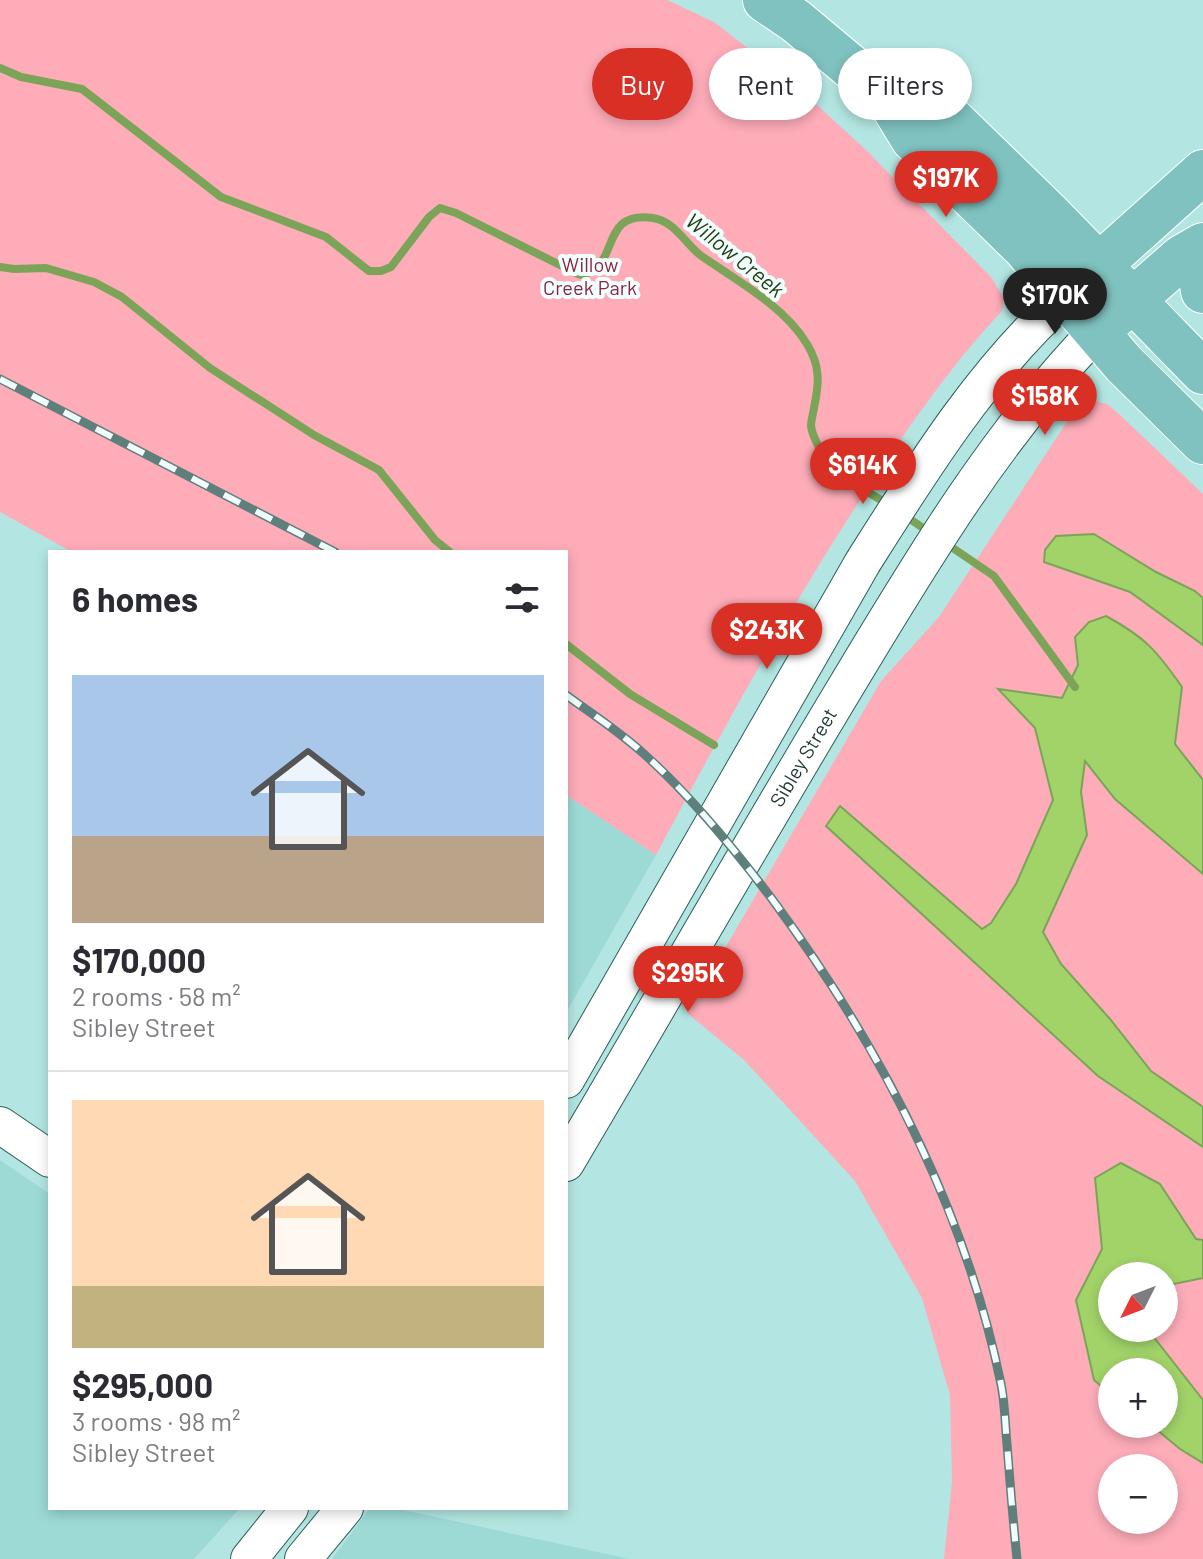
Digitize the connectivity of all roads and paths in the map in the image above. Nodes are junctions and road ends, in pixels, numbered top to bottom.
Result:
1 (765, 0) edge
2 (838, 56) edge
3 (901, 120) edge
4 (952, 120) edge
5 (1203, 172) edge
6 (1203, 247) edge
7 (1098, 266) junction
8 (1203, 291) edge
9 (1066, 296) junction
10 (1131, 300) junction
11 (1096, 332) junction
12 (1203, 372) edge
13 (1203, 442) edge
14 (568, 1077) edge
15 (0, 1125) edge
16 (48, 1158) edge
17 (568, 1160) edge
18 (288, 1510) edge
19 (343, 1510) edge
20 (249, 1559) edge
21 (303, 1559) edge

1 - 2 main road
3 - 9 main road
4 - 7 main road
5 - 7 main road
6 - 8 main road
6 - 10 main road, Sibley Street
7 - 9 main road
7 - 10 main road
9 - 11 main road
9 - 14 street
10 - 11 main road, Sibley Street
10 - 12 main road
11 - 13 main road
11 - 17 street, Sibley Street
15 - 16 street
18 - 20 street
19 - 21 street

